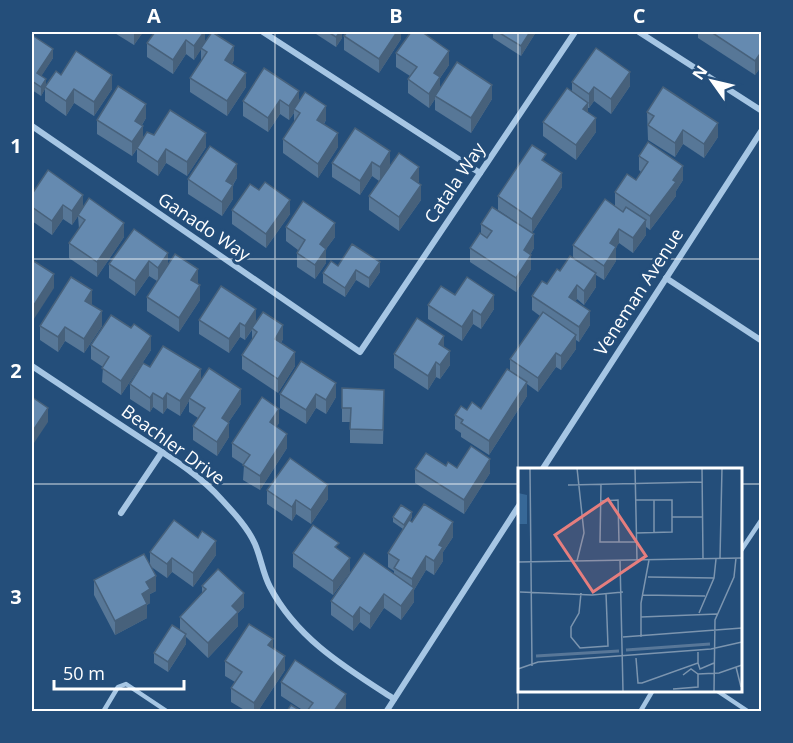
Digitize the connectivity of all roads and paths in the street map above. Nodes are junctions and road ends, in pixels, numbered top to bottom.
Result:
1 (263, 32) edge
2 (575, 32) edge
3 (639, 32) edge
4 (762, 111) edge
5 (32, 126) edge
6 (762, 130) edge
7 (480, 173) junction
8 (666, 278) junction
9 (762, 341) edge
10 (360, 352) joint
11 (32, 366) edge
12 (162, 452) junction
13 (543, 468) edge
14 (518, 507) edge
15 (121, 513) dead end
16 (762, 519) edge
17 (742, 550) edge
18 (652, 692) edge
19 (719, 692) edge
20 (394, 699) junction
21 (103, 711) edge
22 (168, 711) edge
23 (386, 711) edge
24 (640, 711) edge
25 (749, 711) edge

1 - 7 street
2 - 7 street, Catala Way
3 - 4 street
5 - 10 street, Ganado Way
6 - 8 street, Veneman Avenue
7 - 10 street, Catala Way
8 - 9 street
8 - 13 street, Veneman Avenue
11 - 12 street, Beachler Drive
12 - 15 street
12 - 20 street, Beachler Drive
14 - 20 street
16 - 17 lane
18 - 24 lane
19 - 25 lane
20 - 23 street
21 - 22 lane

